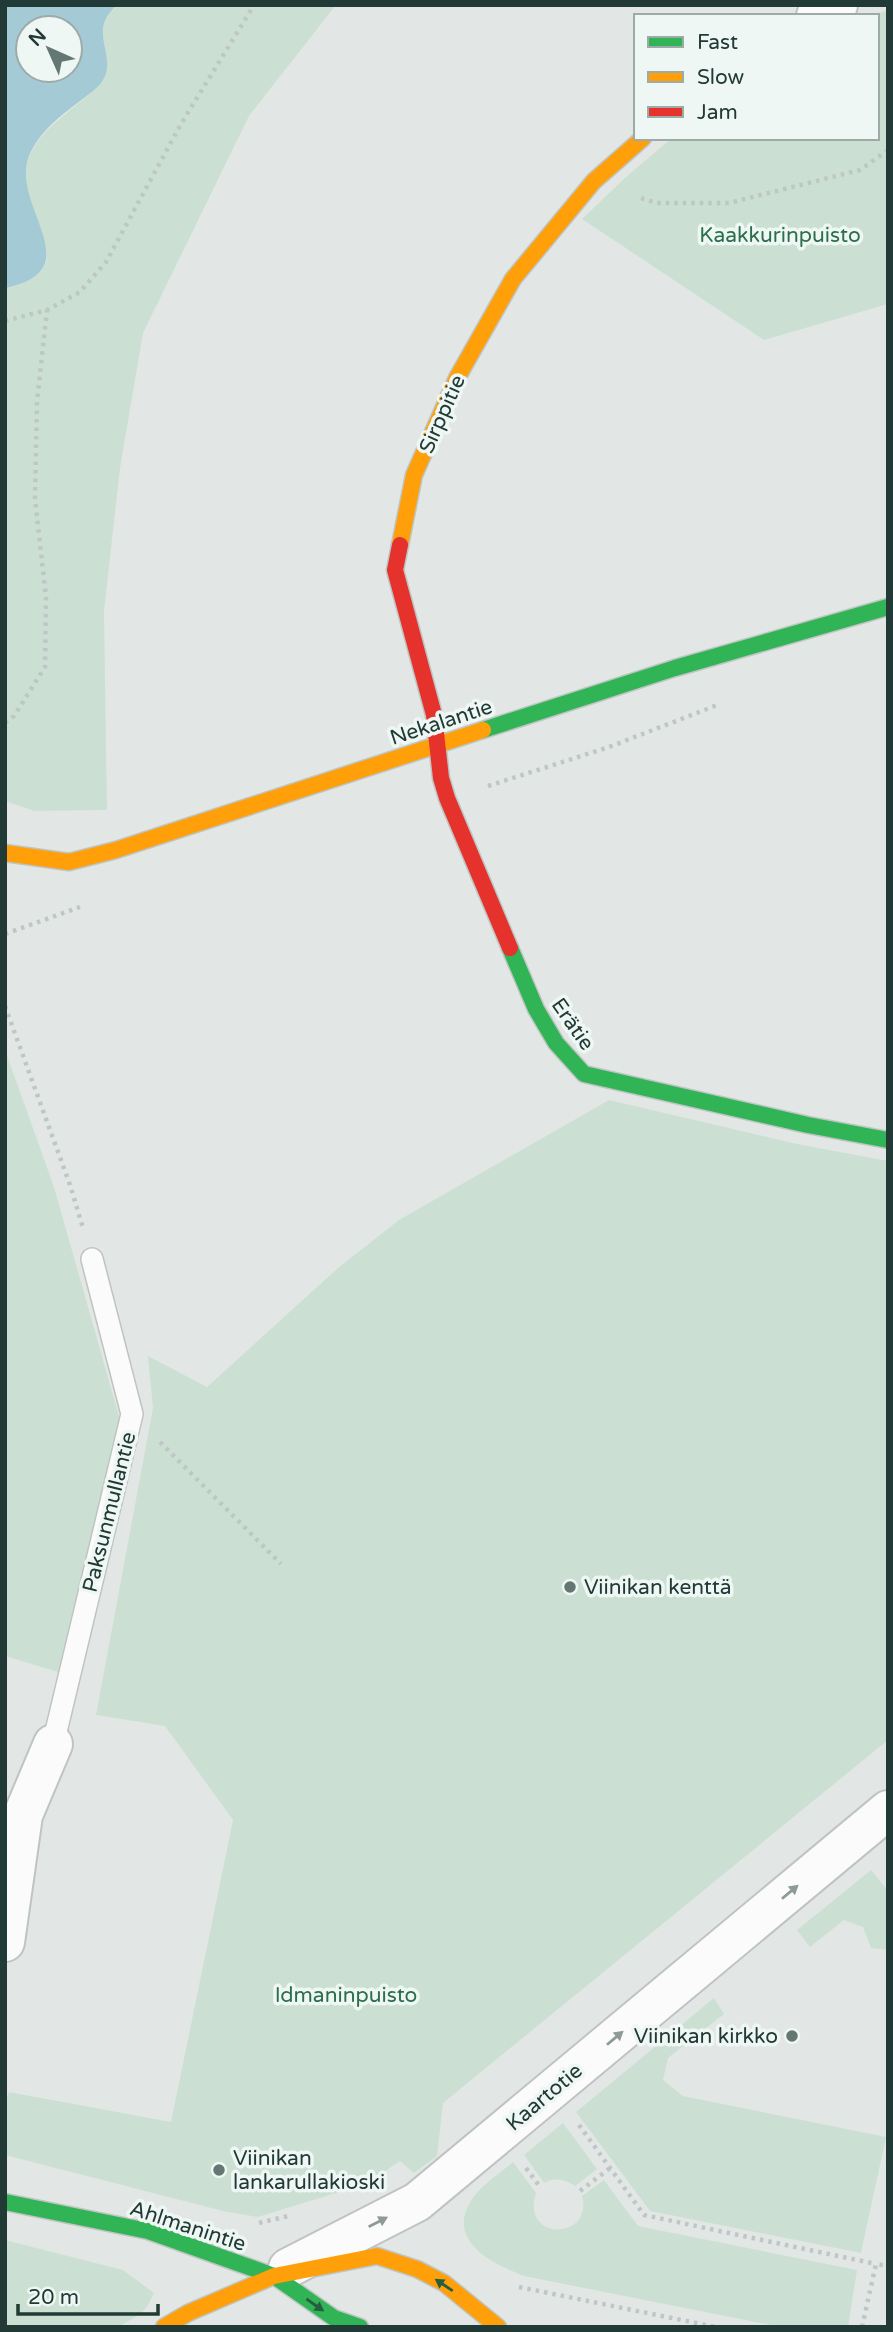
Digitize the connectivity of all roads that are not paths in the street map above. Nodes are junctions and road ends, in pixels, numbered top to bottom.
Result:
1 (838, 5) edge
2 (820, 14) edge
3 (641, 140) edge
4 (888, 607) edge
5 (437, 745) junction
6 (5, 853) edge
7 (888, 1140) edge
8 (92, 1259) road end
9 (52, 1744) joint
10 (888, 1810) edge
11 (5, 1942) edge
12 (5, 2203) edge
13 (274, 2276) junction
14 (164, 2327) edge
15 (360, 2327) edge
16 (498, 2327) edge

1 - 2 street
3 - 5 street, Sirppitie
4 - 5 street, Nekalantie
5 - 6 street, Nekalantie
5 - 7 street, Erätie
8 - 9 lane, Paksunmullantie
9 - 11 street, Paksunmullantie
13 -> 10 street, Kaartotie
12 - 13 street, Ahlmanintie
13 - 14 street, Kaartotie
13 -> 15 street, Ahlmanintie
16 -> 13 street

